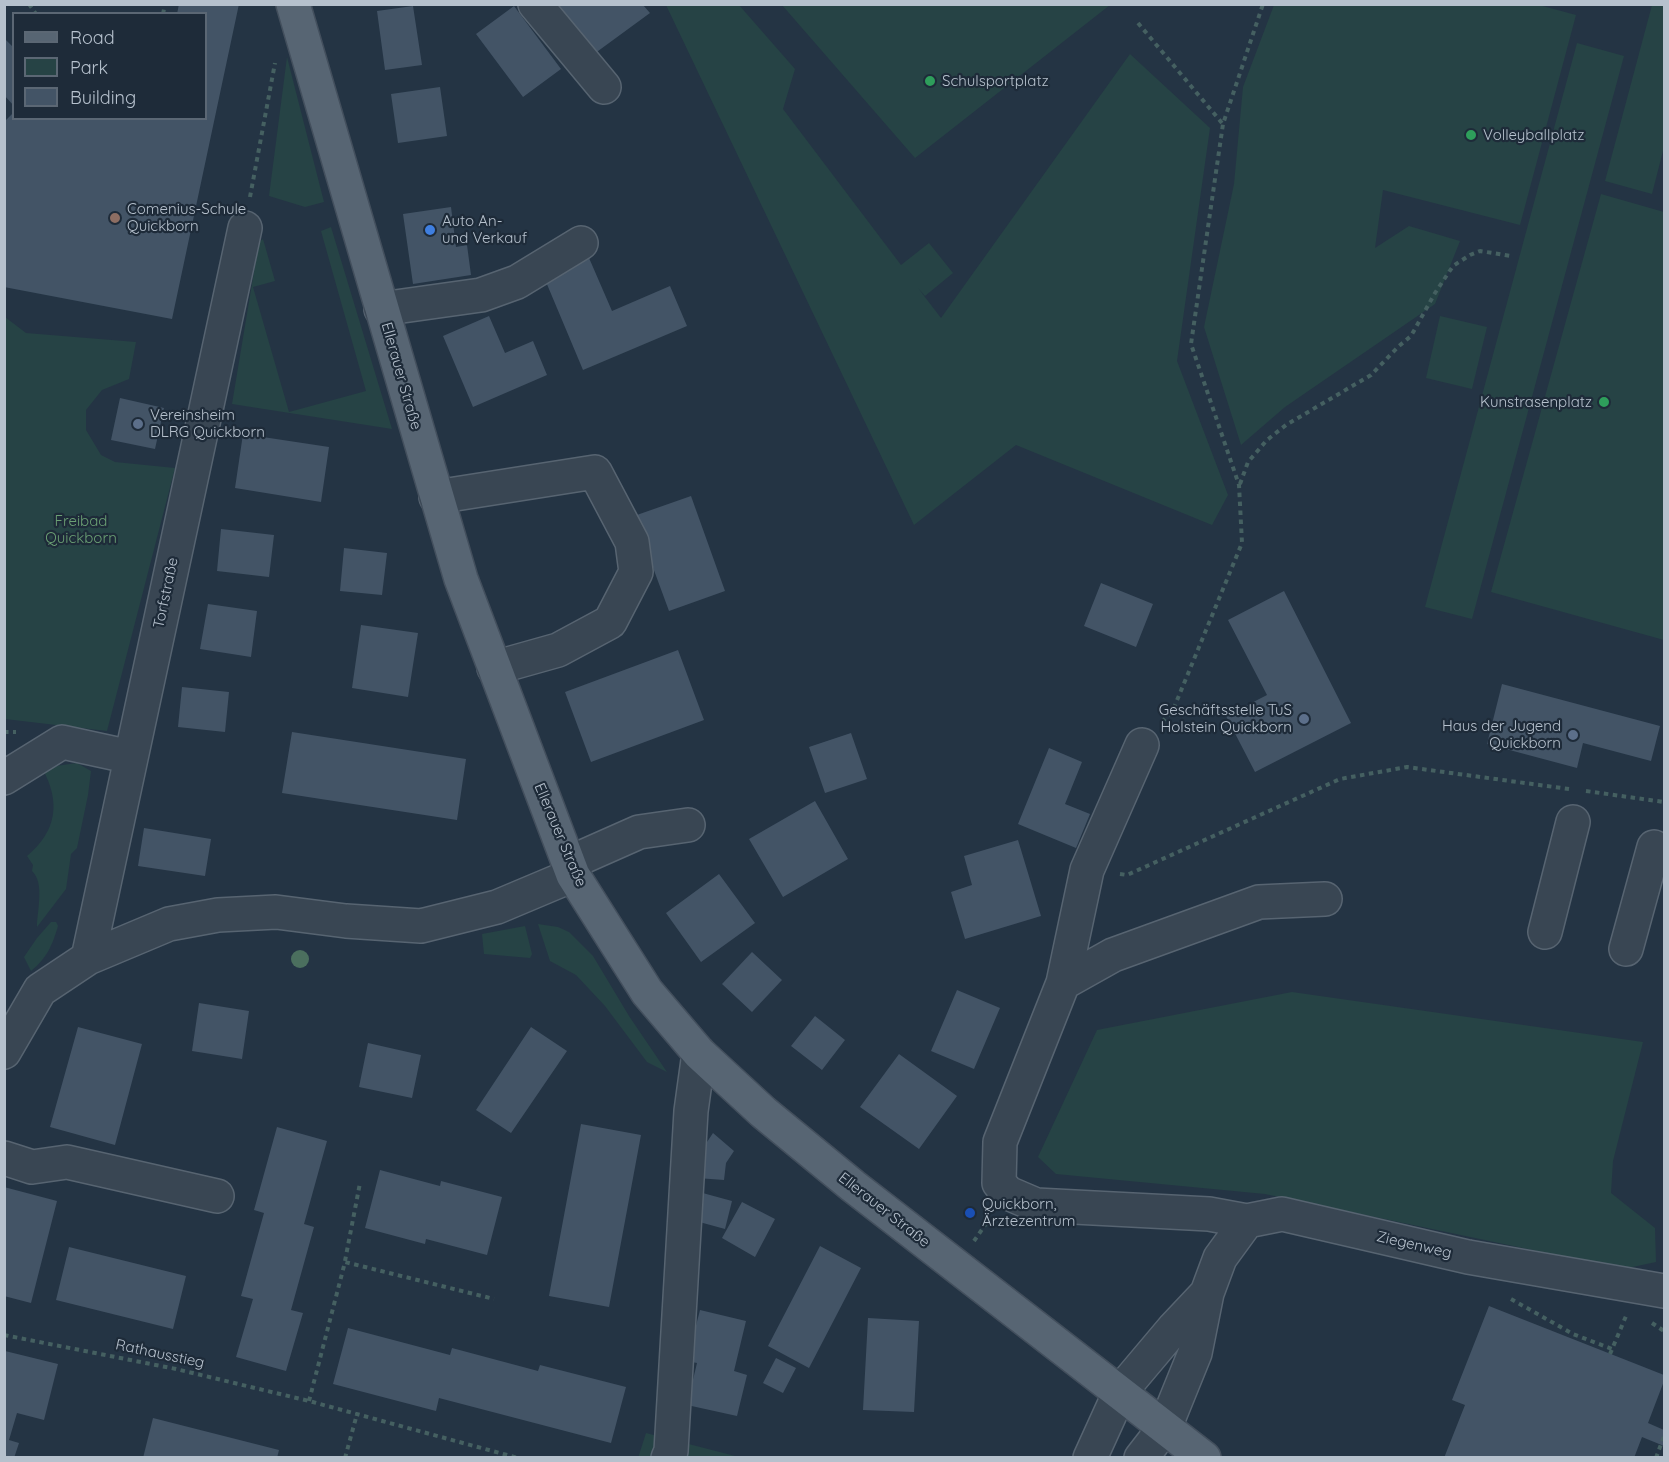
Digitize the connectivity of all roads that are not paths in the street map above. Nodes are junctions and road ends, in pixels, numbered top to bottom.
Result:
1 (293, 4) edge
2 (535, 4) edge
3 (603, 87) dead end
4 (245, 228) road end
5 (581, 243) dead end
6 (381, 309) junction
7 (436, 497) junction
8 (494, 668) junction
9 (1142, 745) road end
10 (131, 757) junction
11 (4, 778) edge
12 (1573, 822) dead end
13 (688, 825) dead end
14 (1654, 847) dead end
15 (571, 869) junction
16 (1325, 899) dead end
17 (1545, 932) dead end
18 (1626, 949) dead end
19 (88, 958) junction
20 (1063, 983) junction
21 (4, 1052) edge
22 (699, 1053) junction
23 (4, 1158) edge
24 (217, 1196) dead end
25 (1247, 1221) junction
26 (1665, 1291) edge
27 (1207, 1293) junction
28 (1120, 1392) junction
29 (1165, 1427) junction
30 (668, 1458) edge
31 (1090, 1458) edge
32 (1141, 1458) edge
33 (1204, 1458) edge

1 - 6 main road, Ellerauer Straße
2 - 3 street
4 - 10 street, Torfstraße
5 - 6 street
6 - 7 main road, Ellerauer Straße
7 - 8 main road, Ellerauer Straße
7 - 8 street
8 - 15 main road, Ellerauer Straße
9 - 20 street
10 - 11 street
10 - 19 street, Torfstraße
12 - 17 street
13 - 15 street
14 - 18 street
15 - 19 street
15 - 22 main road, Ellerauer Straße
16 - 20 street
19 - 21 street
20 - 25 street
22 - 28 main road, Ellerauer Straße
22 - 30 street
23 - 24 street
25 - 26 street, Ziegenweg
25 - 27 street
27 - 28 street
27 - 29 street
28 - 29 main road, Ellerauer Straße
28 - 31 street
29 - 32 street
29 - 33 main road, Ellerauer Straße

